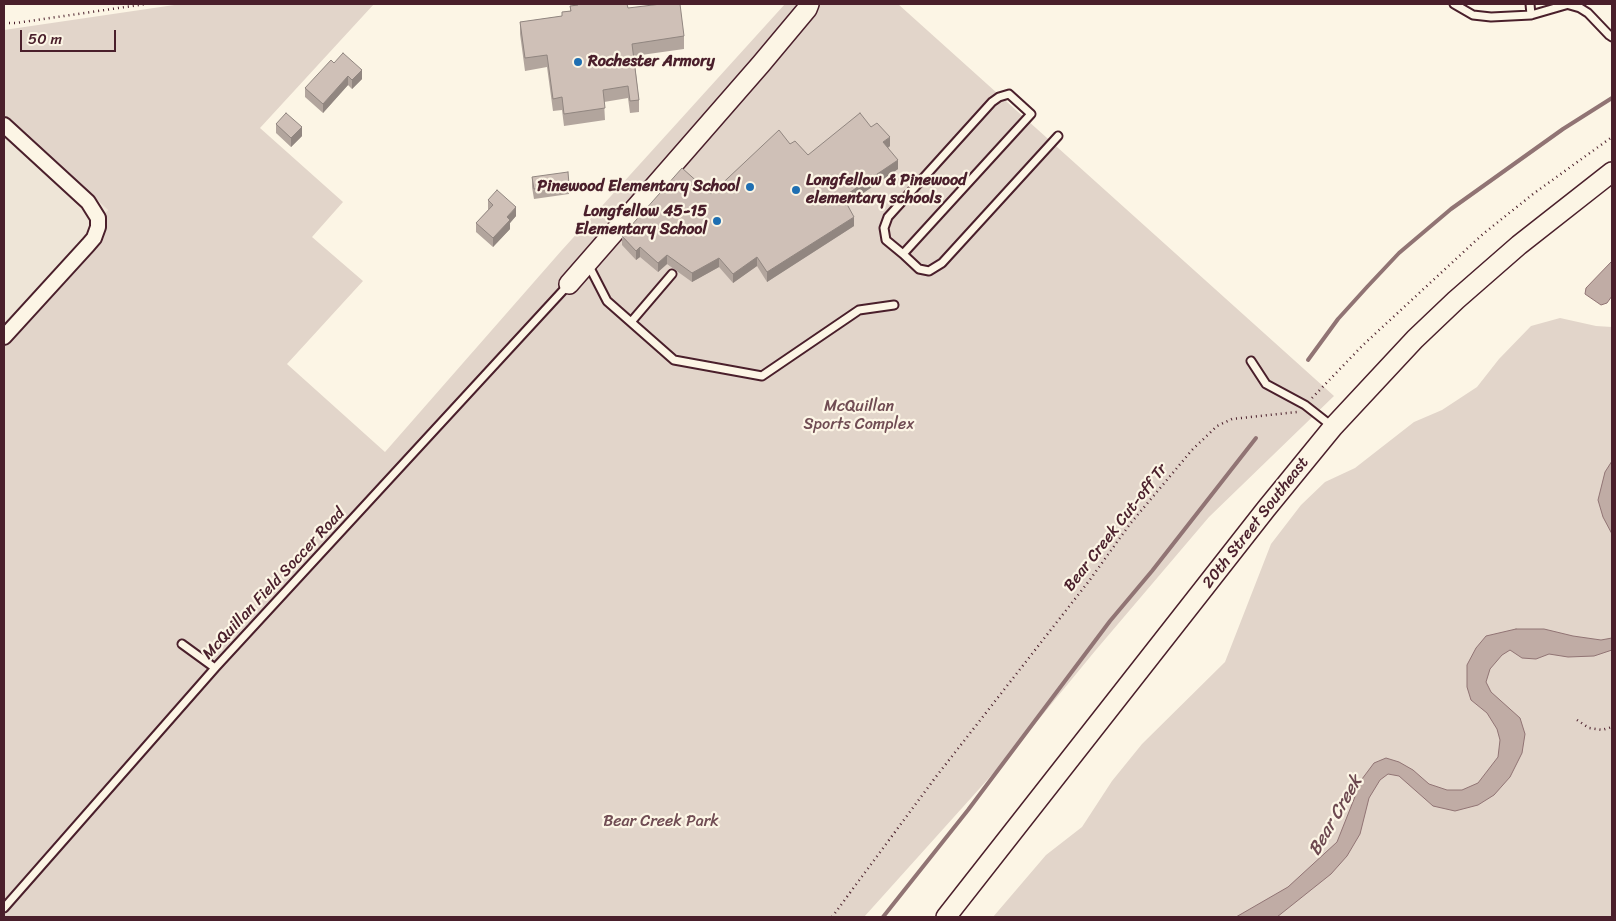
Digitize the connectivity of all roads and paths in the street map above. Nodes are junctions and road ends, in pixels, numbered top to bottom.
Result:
1 (146, 4) edge
2 (809, 4) edge
3 (1454, 4) edge
4 (1530, 4) edge
5 (1568, 4) edge
6 (1531, 15) junction
7 (4, 23) edge
8 (1612, 36) edge
9 (4, 125) edge
10 (1058, 136) dead end
11 (1612, 137) edge
12 (1612, 172) edge
13 (903, 254) junction
14 (587, 263) junction
15 (672, 274) dead end
16 (569, 284) joint
17 (894, 304) dead end
18 (631, 322) junction
19 (4, 337) edge
20 (1251, 361) dead end
21 (1305, 405) junction
22 (1333, 427) junction
23 (182, 644) dead end
24 (215, 668) junction
25 (1576, 720) dead end
26 (1612, 727) edge
27 (4, 908) edge
28 (832, 917) edge
29 (946, 917) edge

1 - 7 path
2 - 14 street
3 - 6 lane
4 - 6 lane
5 - 6 lane
5 - 8 lane
9 - 19 street
10 - 13 lane
11 - 21 path, Bear Creek Cut-off Tr
12 - 22 street, 20th Street Southeast
13 - 13 lane
14 - 16 street
14 - 18 lane
15 - 18 lane
16 - 24 lane, McQuillan Field Soccer Road
17 - 18 lane
20 - 21 lane
21 - 22 lane
21 - 28 path, Bear Creek Cut-off Tr
22 - 29 street, 20th Street Southeast
23 - 24 lane
24 - 27 lane, McQuillan Field Soccer Road
25 - 26 path

